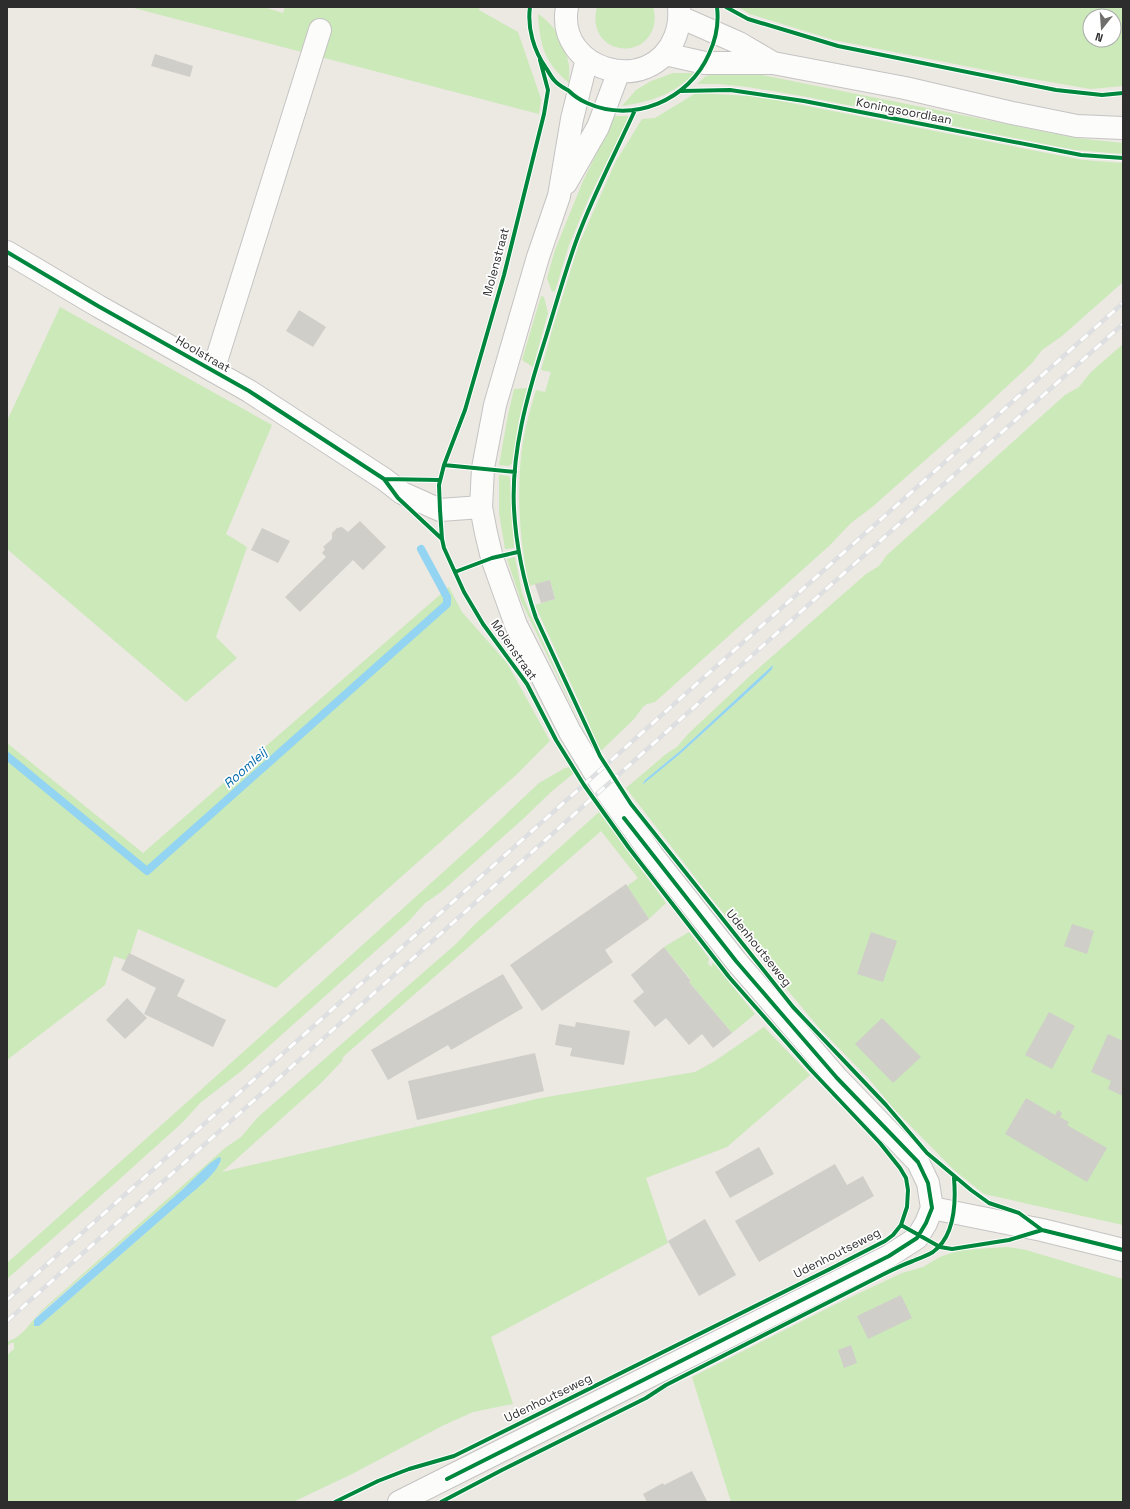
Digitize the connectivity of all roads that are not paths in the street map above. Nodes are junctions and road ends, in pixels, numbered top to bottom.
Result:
1 (563, 8) edge
2 (679, 12) edge
3 (320, 30) dead end
4 (665, 54) junction
5 (587, 59) junction
6 (773, 63) junction
7 (619, 71) junction
8 (1123, 128) edge
9 (559, 196) junction
10 (7, 252) edge
11 (213, 371) junction
12 (481, 507) junction
13 (570, 732) joint
14 (932, 1208) junction
15 (1123, 1250) edge
16 (399, 1502) edge

1 - 5 street
2 - 4 street
2 - 6 street, Koningsoordlaan
3 - 11 street, Hoolstraat
4 - 6 street, Koningsoordlaan
4 - 7 street
5 - 7 street
5 - 9 street, Molenstraat
6 - 8 street, Koningsoordlaan
7 - 9 street, Molenstraat
9 - 12 street, Molenstraat
10 - 11 street, Hoolstraat
11 - 12 street, Hoolstraat
12 - 13 street, Molenstraat
13 - 14 street, Udenhoutseweg
14 - 15 street
14 - 16 street

